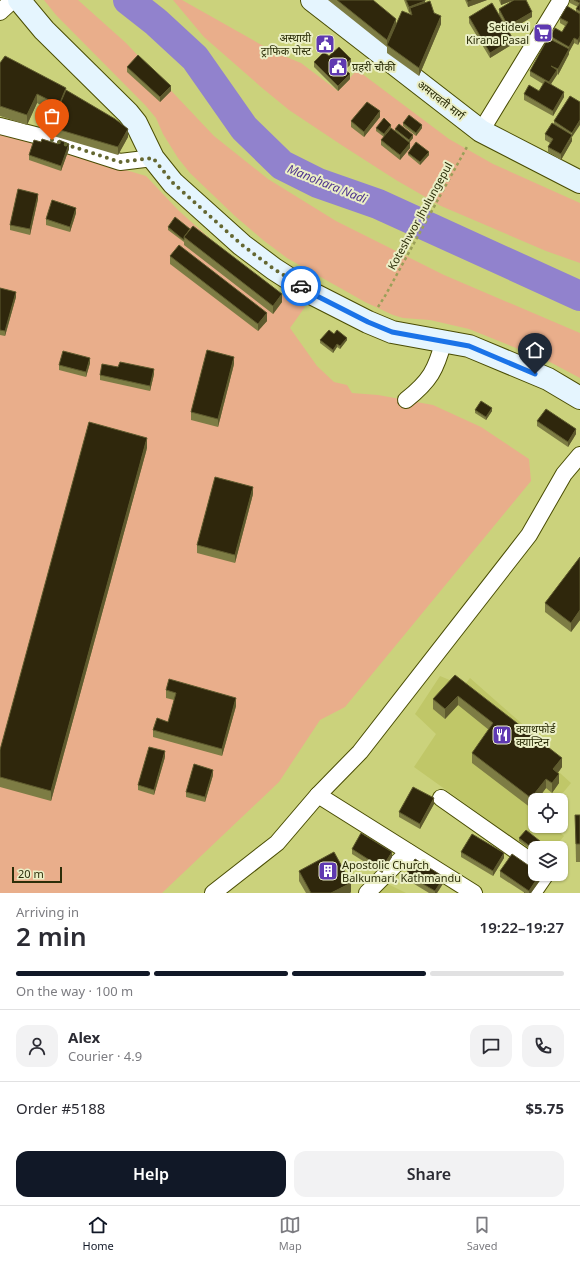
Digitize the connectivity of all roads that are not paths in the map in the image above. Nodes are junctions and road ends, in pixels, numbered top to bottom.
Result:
1 (13, 0) edge
2 (19, 0) edge
3 (312, 0) edge
4 (561, 0) edge
5 (0, 12) edge
6 (0, 126) edge
7 (475, 138) junction
8 (153, 158) junction
9 (580, 182) edge
10 (444, 340) junction
11 (580, 398) edge
12 (406, 400) dead end
13 (580, 455) edge
14 (318, 795) junction
15 (440, 798) dead end
16 (408, 852) junction
17 (528, 859) edge
18 (541, 881) edge
19 (371, 890) edge
20 (213, 893) edge
21 (474, 893) edge
22 (533, 893) edge

1 - 5 street
2 - 8 main road
3 - 7 main road, अमरावती मार्ग
4 - 7 street
6 - 8 street
7 - 9 main road, अमरावती मार्ग
8 - 10 main road
10 - 11 main road
10 - 12 street
13 - 14 street
14 - 16 street
14 - 20 street
15 - 17 street
16 - 19 street
16 - 21 street
18 - 22 street

